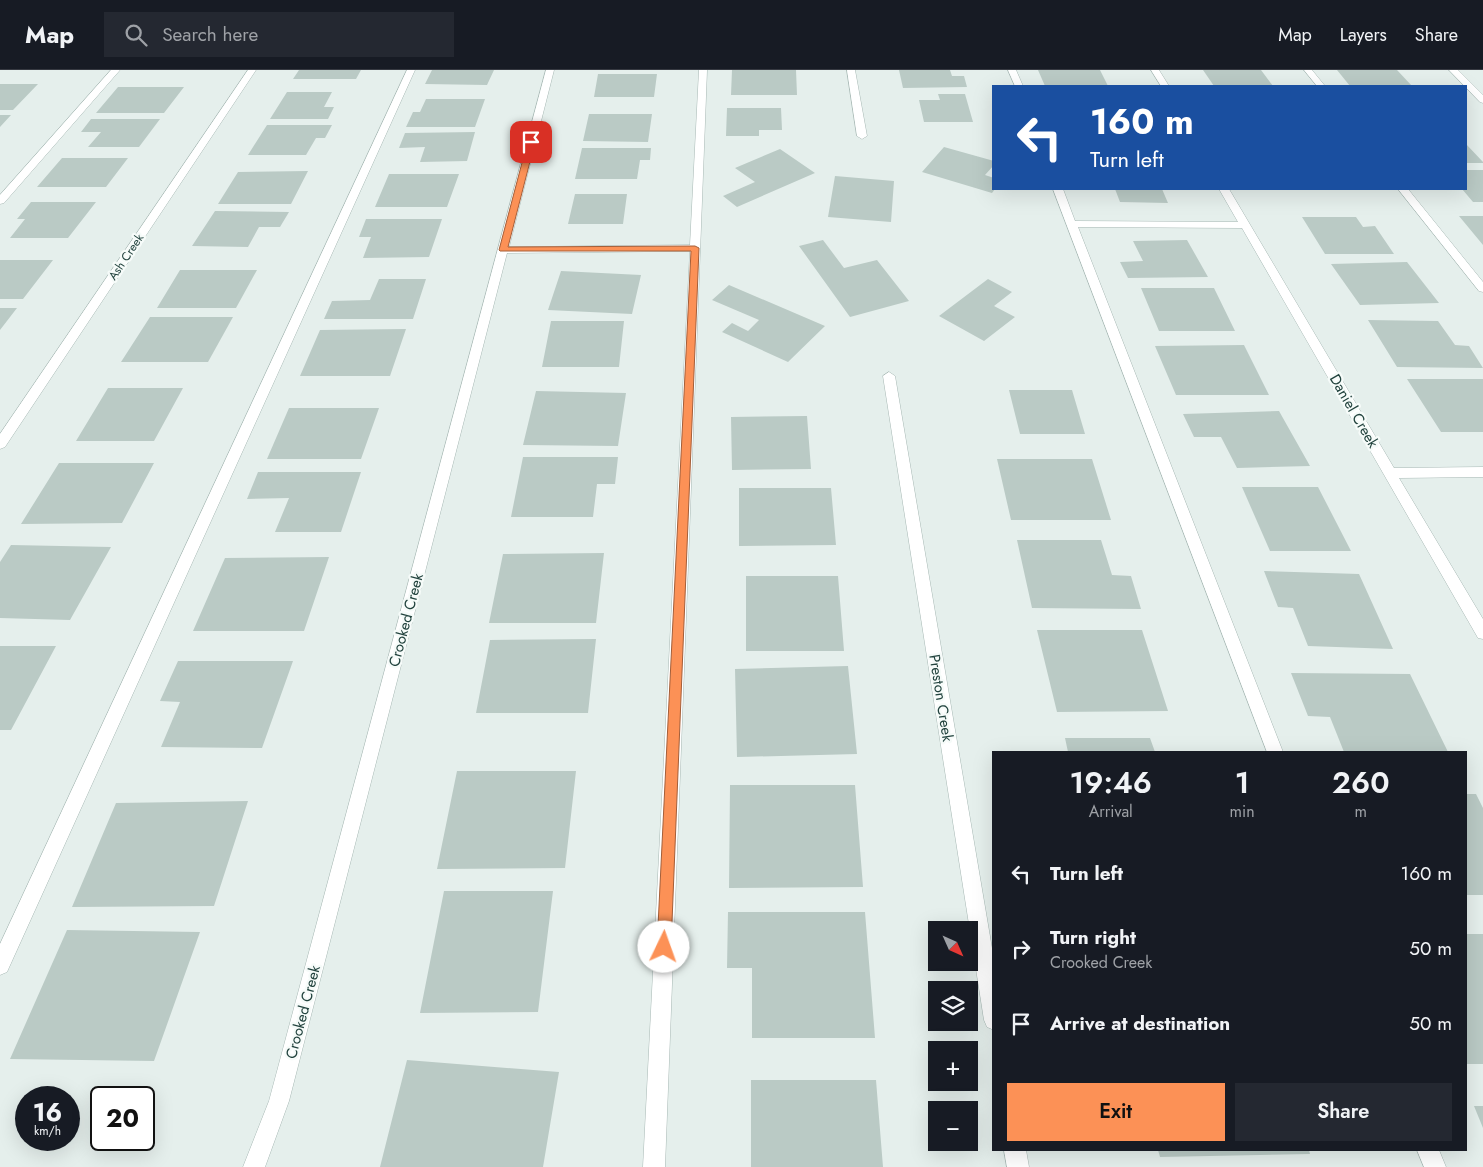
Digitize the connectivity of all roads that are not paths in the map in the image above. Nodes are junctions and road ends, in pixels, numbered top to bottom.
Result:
1 (116, 70) edge
2 (252, 70) edge
3 (410, 70) edge
4 (550, 70) edge
5 (703, 70) edge
6 (851, 70) edge
7 (1012, 70) edge
8 (1155, 70) edge
9 (1308, 70) edge
10 (1453, 70) edge
11 (1018, 85) edge
12 (1164, 85) edge
13 (1320, 85) edge
14 (1483, 100) edge
15 (862, 136) dead end
16 (1058, 190) edge
17 (1225, 190) edge
18 (1404, 190) edge
19 (0, 201) edge
20 (1072, 224) junction
21 (1245, 225) junction
22 (695, 248) junction
23 (503, 250) junction
24 (1483, 289) edge
25 (889, 376) dead end
26 (0, 444) edge
27 (1483, 472) edge
28 (1391, 473) junction
29 (1483, 633) edge
30 (1275, 751) edge
31 (0, 965) edge
32 (992, 1008) edge
33 (1015, 1151) edge
34 (1428, 1151) edge
35 (254, 1167) edge
36 (654, 1167) edge
37 (1018, 1167) edge
38 (1435, 1167) edge

1 - 19 street
2 - 26 street, Ash Creek
3 - 31 street
4 - 23 street, Crooked Creek
5 - 22 street
6 - 15 street
7 - 11 street
8 - 12 street
9 - 13 street
10 - 14 street
16 - 20 street
17 - 21 street, Daniel Creek
18 - 24 street
20 - 21 street
20 - 30 street
21 - 28 street, Daniel Creek
22 - 23 street
22 - 36 street
23 - 35 street, Crooked Creek
25 - 32 street, Preston Creek
27 - 28 street
28 - 29 street, Daniel Creek
33 - 37 street
34 - 38 street

